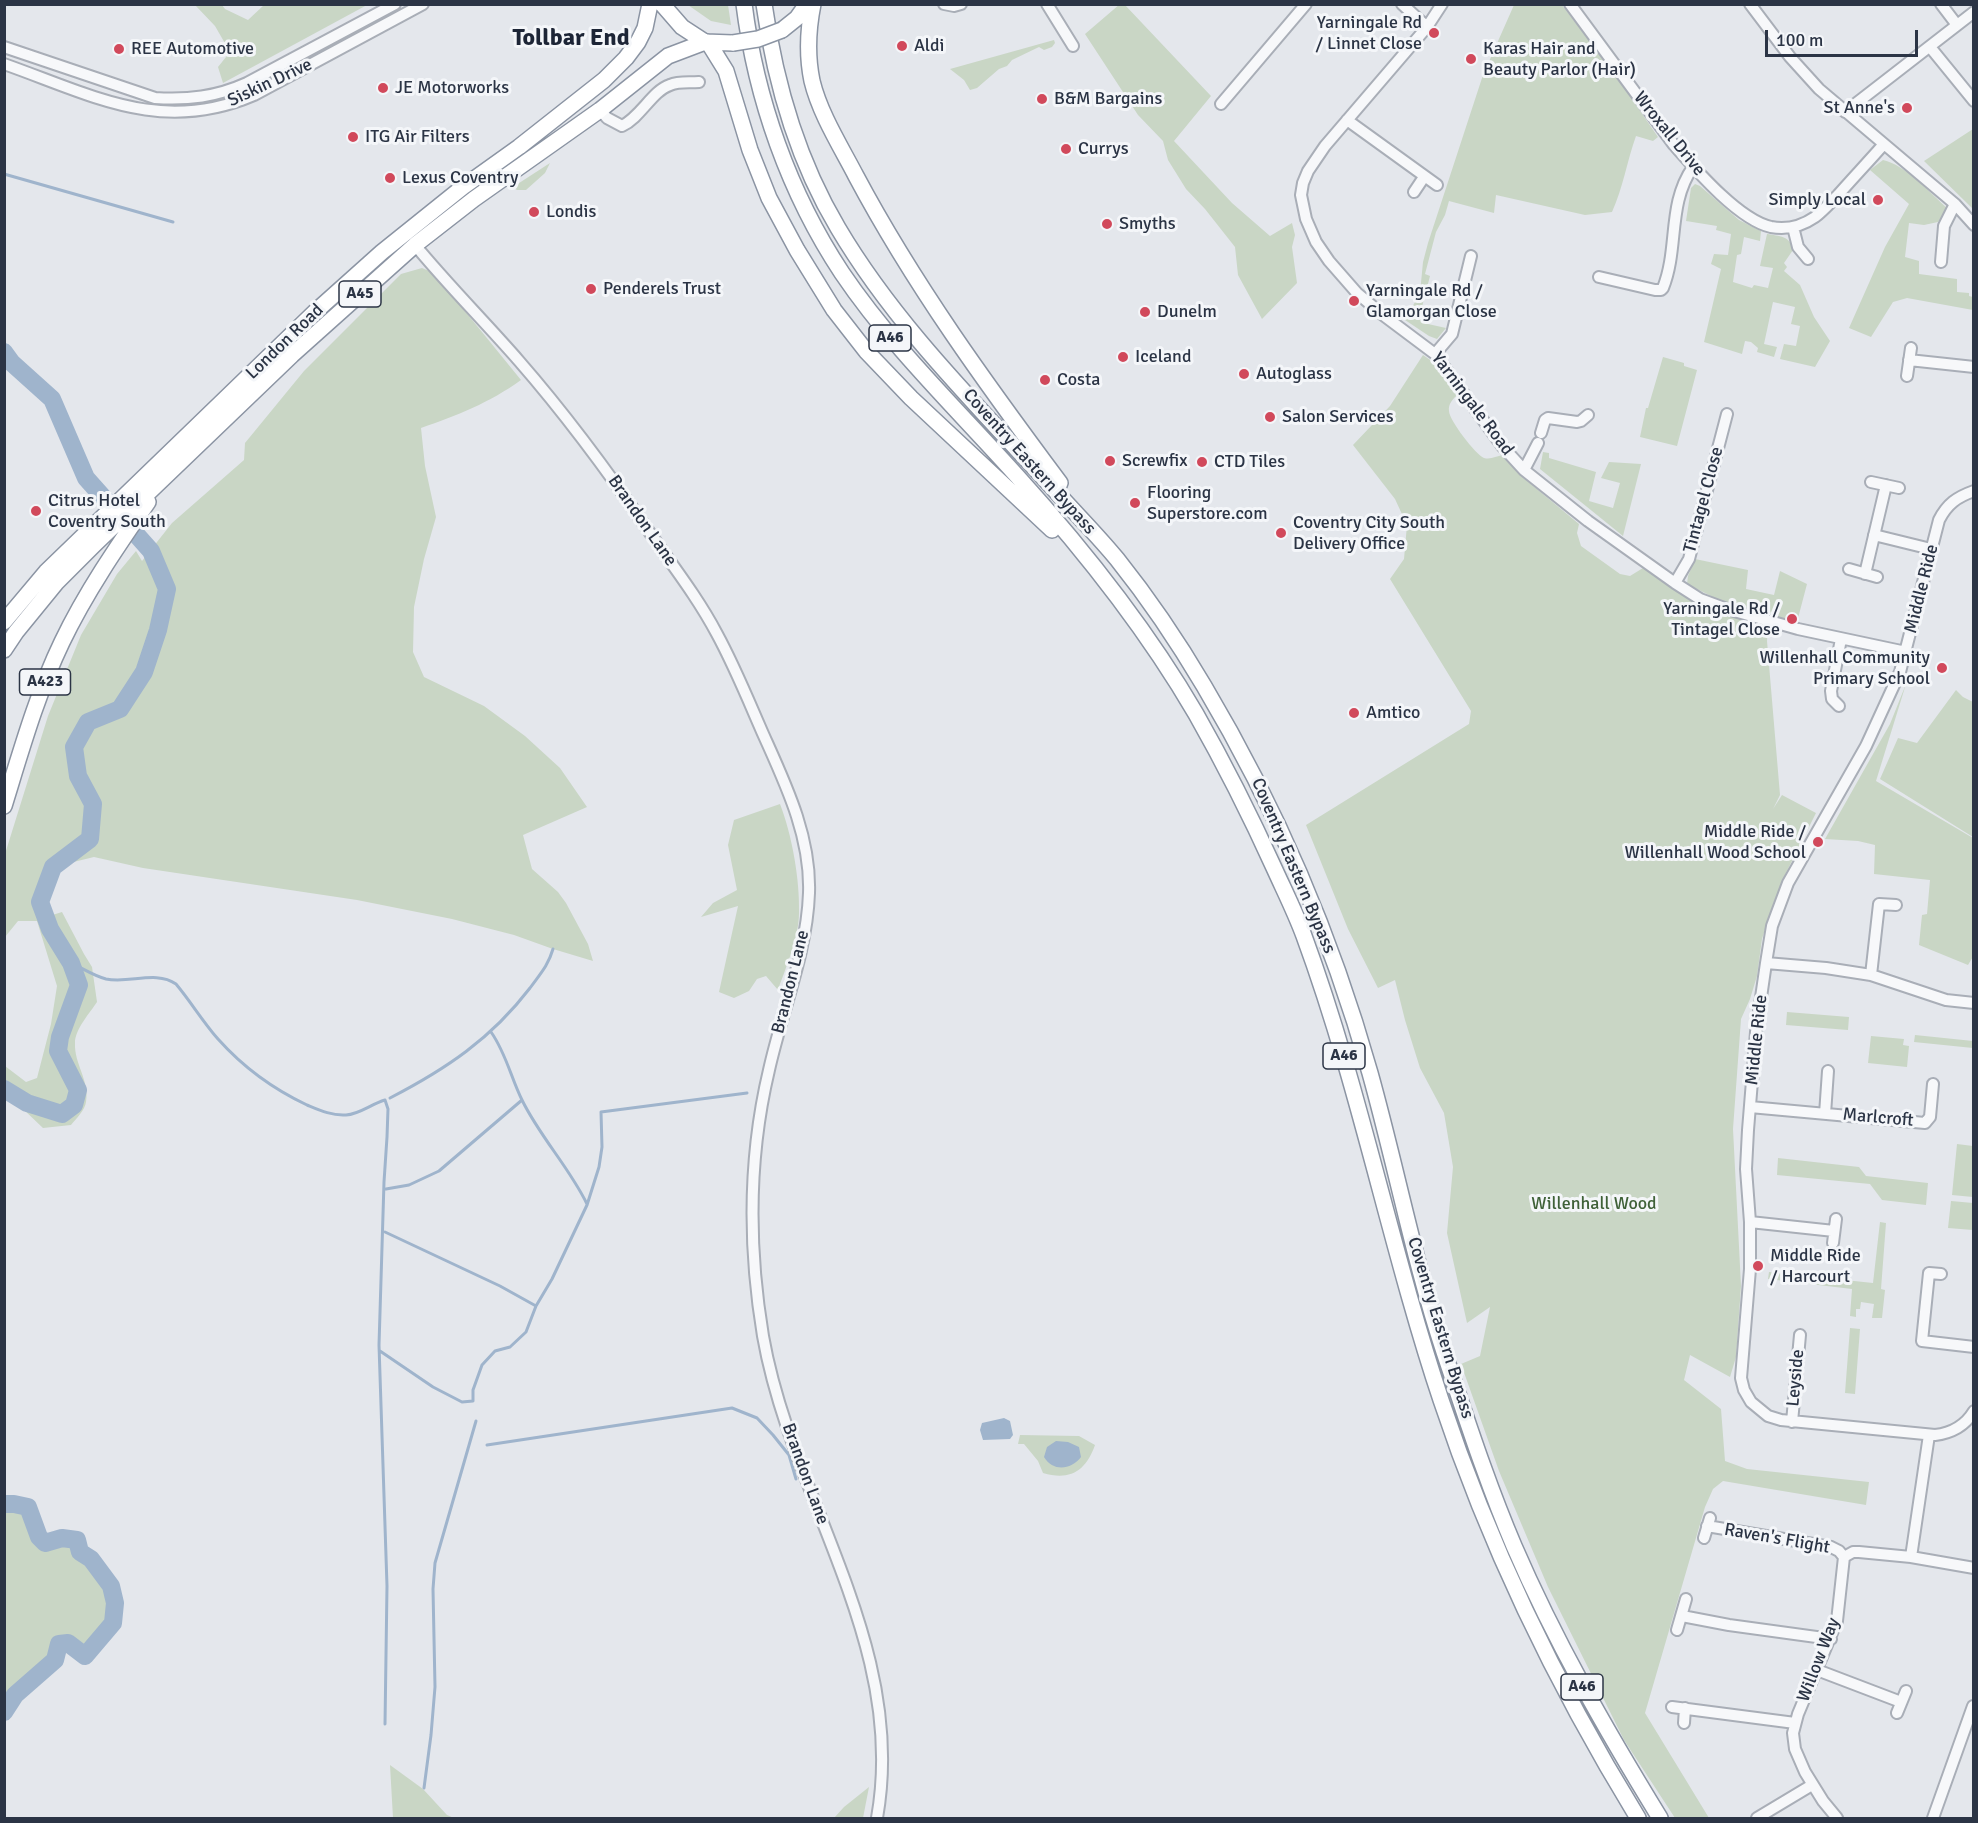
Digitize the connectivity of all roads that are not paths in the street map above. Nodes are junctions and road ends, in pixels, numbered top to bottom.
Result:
1 (395, 4) edge
2 (423, 4) edge
3 (650, 4) edge
4 (662, 4) edge
5 (744, 4) edge
6 (764, 4) edge
7 (807, 4) edge
8 (813, 4) edge
9 (944, 4) edge
10 (961, 4) edge
11 (1047, 4) edge
12 (1306, 4) edge
13 (1402, 4) edge
14 (1442, 4) edge
15 (1570, 4) edge
16 (1750, 4) edge
17 (1941, 4) edge
18 (1974, 12) edge
19 (1957, 26) junction
20 (1427, 27) junction
21 (706, 42) junction
22 (1073, 46) dead end
23 (4, 47) edge
24 (1930, 47) junction
25 (4, 64) edge
26 (694, 86) dead end
27 (1974, 101) edge
28 (1221, 104) dead end
29 (600, 111) junction
30 (1845, 112) junction
31 (1347, 120) junction
32 (1884, 144) junction
33 (1693, 167) junction
34 (1424, 177) junction
35 (1437, 185) dead end
36 (1414, 192) dead end
37 (1955, 204) junction
38 (1974, 225) edge
39 (1793, 227) junction
40 (415, 245) junction
41 (1471, 256) dead end
42 (1808, 259) dead end
43 (1941, 262) dead end
44 (1599, 278) dead end
45 (1911, 348) dead end
46 (1436, 354) junction
47 (1909, 360) junction
48 (1974, 367) edge
49 (1907, 376) dead end
50 (1727, 414) dead end
51 (1588, 415) dead end
52 (1524, 470) junction
53 (161, 482) joint
54 (1871, 482) dead end
55 (1886, 485) junction
56 (1899, 488) dead end
57 (1974, 491) edge
58 (145, 492) junction
59 (1874, 535) junction
60 (89, 539) junction
61 (1931, 549) junction
62 (1114, 555) junction
63 (1849, 569) dead end
64 (1098, 573) junction
65 (1865, 573) junction
66 (1877, 577) dead end
67 (1674, 583) junction
68 (4, 622) edge
69 (1841, 639) junction
70 (4, 650) edge
71 (1906, 652) junction
72 (1839, 706) dead end
73 (4, 806) edge
74 (1896, 905) dead end
75 (1766, 963) junction
76 (1871, 975) junction
77 (1974, 1003) edge
78 (1828, 1071) dead end
79 (1932, 1084) dead end
80 (1750, 1107) junction
81 (1825, 1114) junction
82 (1836, 1219) dead end
83 (1750, 1222) junction
84 (1834, 1231) junction
85 (1833, 1243) dead end
86 (1941, 1274) dead end
87 (1800, 1335) dead end
88 (1974, 1347) edge
89 (1974, 1411) edge
90 (1792, 1422) junction
91 (1929, 1435) junction
92 (1704, 1538) dead end
93 (1844, 1557) junction
94 (1911, 1557) junction
95 (1974, 1568) edge
96 (1686, 1599) dead end
97 (1682, 1616) junction
98 (1677, 1630) dead end
99 (1831, 1639) junction
100 (1817, 1670) junction
101 (1901, 1702) dead end
102 (1972, 1706) edge
103 (1672, 1707) dead end
104 (1685, 1708) junction
105 (1684, 1723) dead end
106 (1795, 1723) junction
107 (1812, 1785) junction
108 (877, 1818) edge
109 (1638, 1818) edge
110 (1660, 1818) edge
111 (1757, 1818) edge
112 (1838, 1818) edge
113 (1932, 1818) edge

1 - 23 street, Siskin Drive
2 - 25 street, Siskin Drive
3 - 58 highway, London Road / A45
4 - 21 highway
5 - 64 highway, Coventry Eastern Bypass / A46
6 - 62 highway, Coventry Eastern Bypass / A46
7 - 21 highway, bridge
8 - 62 highway
9 - 10 street
11 - 22 street
12 - 28 street
13 - 20 street
14 - 20 street, Yarningale Road
15 - 33 street, Wroxall Drive
16 - 30 street
17 - 19 street
18 - 19 street
19 - 24 street
20 - 31 street, Yarningale Road
21 - 29 highway, London Road / A45
21 - 64 highway
24 - 27 street
24 - 30 street
26 - 29 street
29 - 40 highway, London Road / A45
30 - 32 street
31 - 34 street
31 - 46 street, Yarningale Road
32 - 37 street
32 - 39 street
33 - 39 street, Wroxall Drive
33 - 44 street
34 - 35 street
34 - 36 street
37 - 38 street
37 - 43 street
39 - 42 street
40 - 53 highway, London Road / A45
40 - 108 street, Brandon Lane
41 - 46 street
45 - 47 street
46 - 52 street, Yarningale Road
47 - 48 street
47 - 49 street
50 - 67 street, Tintagel Close
51 - 52 street
52 - 67 street, Yarningale Road
53 - 58 highway, A423
54 - 55 street
55 - 56 street
55 - 59 street
57 - 61 street, Middle Ride
58 - 60 highway, London Road / A45
58 - 73 highway, A423
59 - 61 street
59 - 65 street
60 - 68 highway, London Road / A45
60 - 70 highway, London Road / A45
61 - 71 street, Middle Ride
62 - 110 highway, Coventry Eastern Bypass / A46
63 - 65 street
64 - 109 highway, Coventry Eastern Bypass / A46
65 - 66 street
67 - 69 street, Yarningale Road
69 - 71 street, Yarningale Road
69 - 72 street
71 - 75 street, Middle Ride
74 - 76 street
75 - 76 street
75 - 80 street, Middle Ride
76 - 77 street
78 - 81 street, Marlcroft
79 - 81 street, Marlcroft
80 - 81 street, Marlcroft
80 - 83 street, Middle Ride
82 - 84 street
83 - 84 street
83 - 90 street, Middle Ride
84 - 85 street
86 - 88 street
87 - 90 street, Leyside
89 - 91 street, Middle Ride
90 - 91 street, Middle Ride
91 - 94 street
92 - 93 street, Raven's Flight
93 - 94 street
93 - 99 street, Willow Way
94 - 95 street
96 - 97 street
97 - 98 street
97 - 99 street
99 - 100 street, Willow Way
100 - 101 street
100 - 106 street, Willow Way
102 - 113 street
103 - 104 street
104 - 105 street
104 - 106 street
106 - 107 street, Willow Way
107 - 111 street
107 - 112 street, Willow Way

